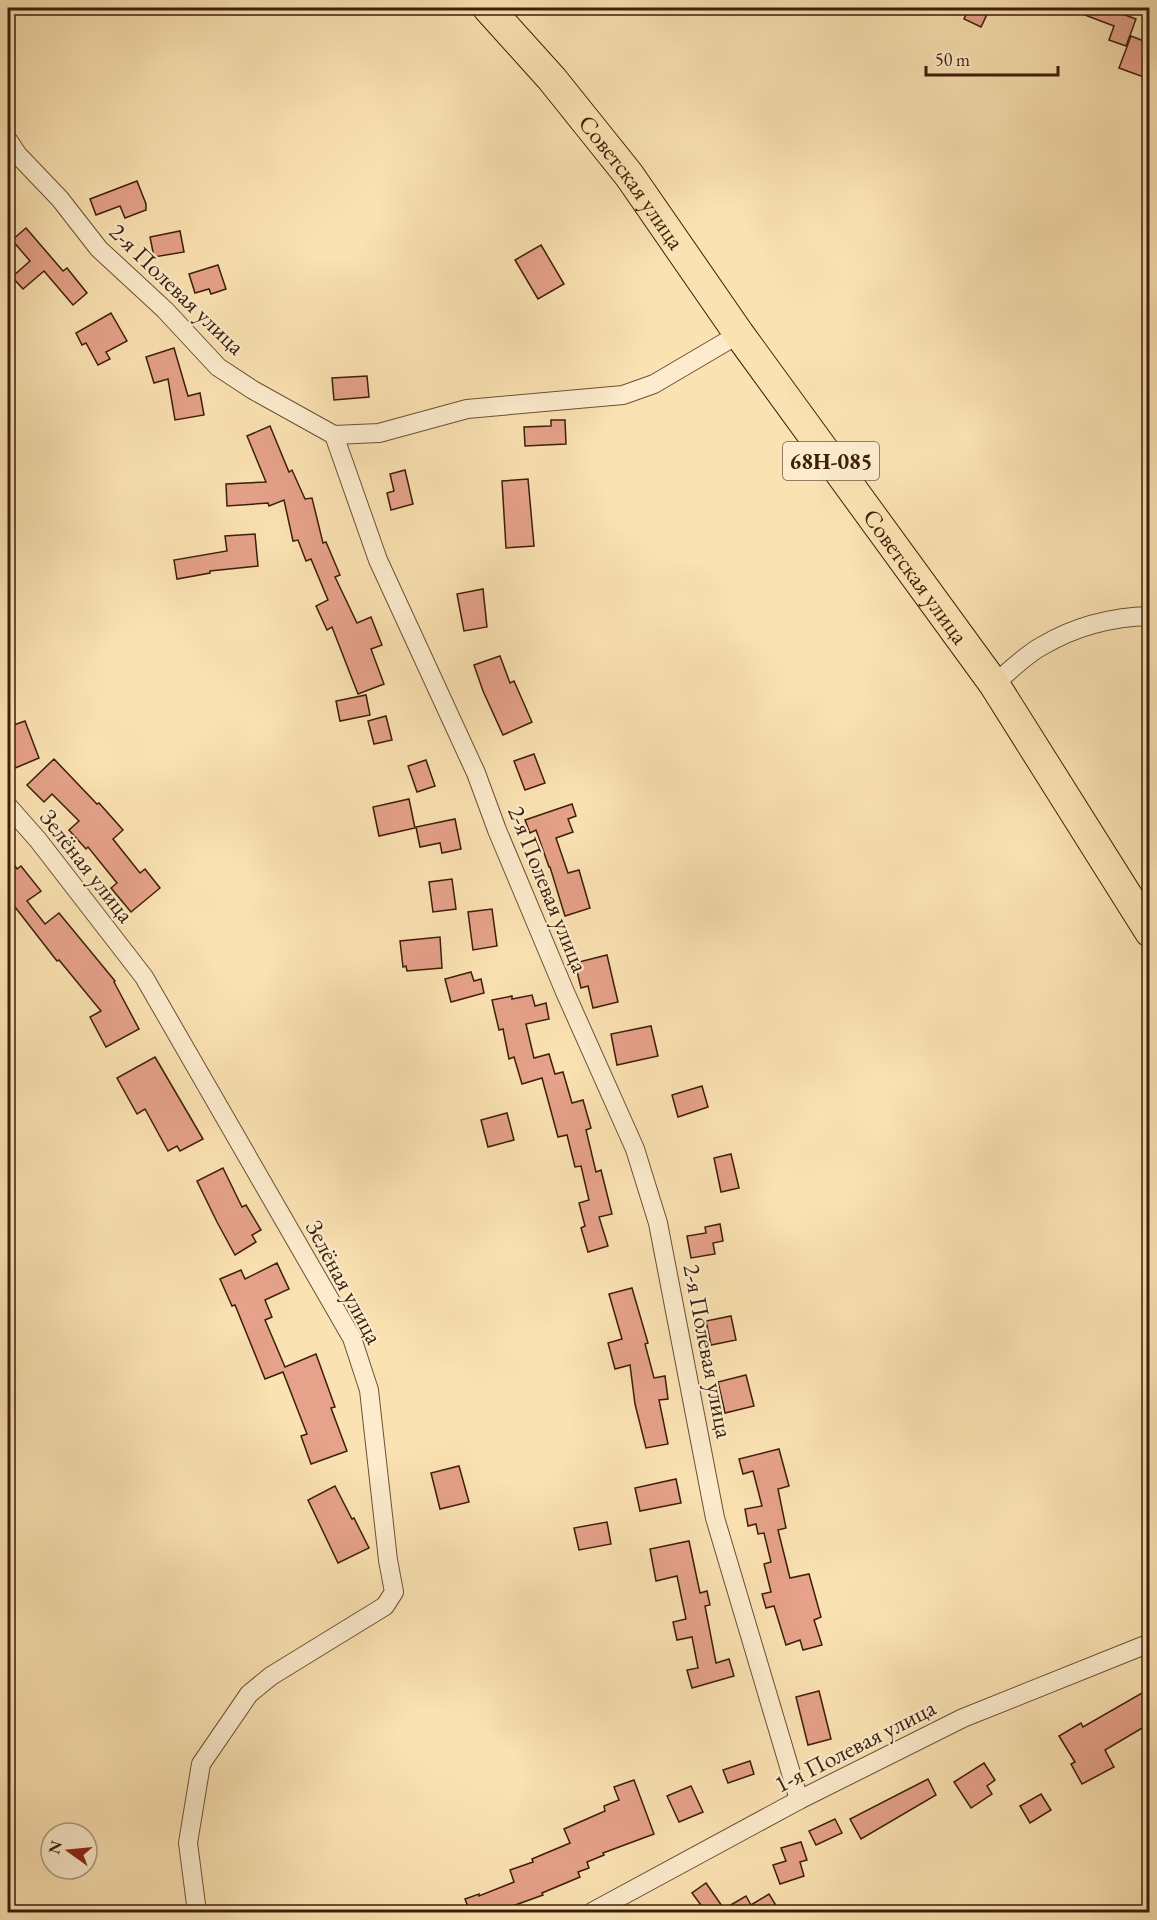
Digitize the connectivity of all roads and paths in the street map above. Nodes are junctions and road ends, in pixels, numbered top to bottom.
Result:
1 (490, 8) edge
2 (8, 140) edge
3 (739, 334) junction
4 (334, 435) junction
5 (1149, 616) edge
6 (994, 684) junction
7 (8, 806) edge
8 (1149, 932) edge
9 (1149, 1643) edge
10 (800, 1800) junction
11 (197, 1912) edge
12 (592, 1912) edge

1 - 3 main road, Советская улица / 68Н-085
2 - 4 street, 2-я Полевая улица
3 - 4 street
3 - 6 main road, Советская улица / 68Н-085
4 - 10 street, 2-я Полевая улица
5 - 6 street
6 - 8 main road, Советская улица / 68Н-085
7 - 11 street, Зелёная улица
9 - 10 street, 1-я Полевая улица
10 - 12 street, 1-я Полевая улица

